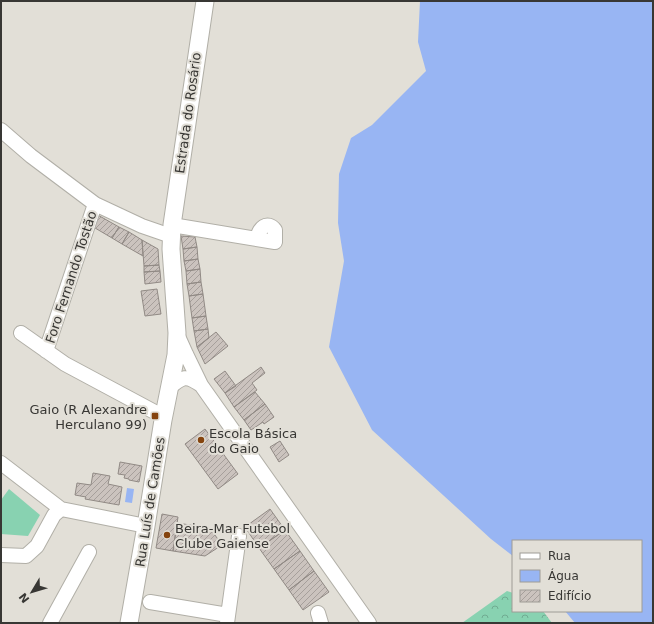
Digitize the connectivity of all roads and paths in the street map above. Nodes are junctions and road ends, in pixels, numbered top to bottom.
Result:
1 (205, 1) edge
2 (1, 130) edge
3 (95, 204) junction
4 (172, 231) junction
5 (257, 239) dead end
6 (22, 333) dead end
7 (177, 333) junction
8 (46, 351) junction
9 (201, 385) junction
10 (169, 388) junction
11 (164, 417) junction
12 (1, 463) edge
13 (61, 509) junction
14 (146, 526) junction
15 (239, 536) dead end
16 (89, 552) dead end
17 (1, 555) edge
18 (150, 602) dead end
19 (228, 619) edge
20 (50, 623) edge
21 (129, 623) edge
22 (369, 623) edge

1 - 4 street, Estrada do Rosário
2 - 3 street
3 - 4 street
3 - 8 street, Foro Fernando Tostão
4 - 5 street
4 - 7 street, Estrada do Rosário
6 - 8 street, Foro Fernando Tostão
7 - 9 street
7 - 10 street, Rua Luís de Camões
8 - 11 street, Foro Fernando Tostão
9 - 10 street
9 - 22 street
10 - 11 street, Rua Luís de Camões
11 - 14 street, Rua Luís de Camões
12 - 13 street
13 - 14 street
13 - 17 street
14 - 21 street, Rua Luís de Camões
15 - 19 street
16 - 20 street
18 - 19 street

